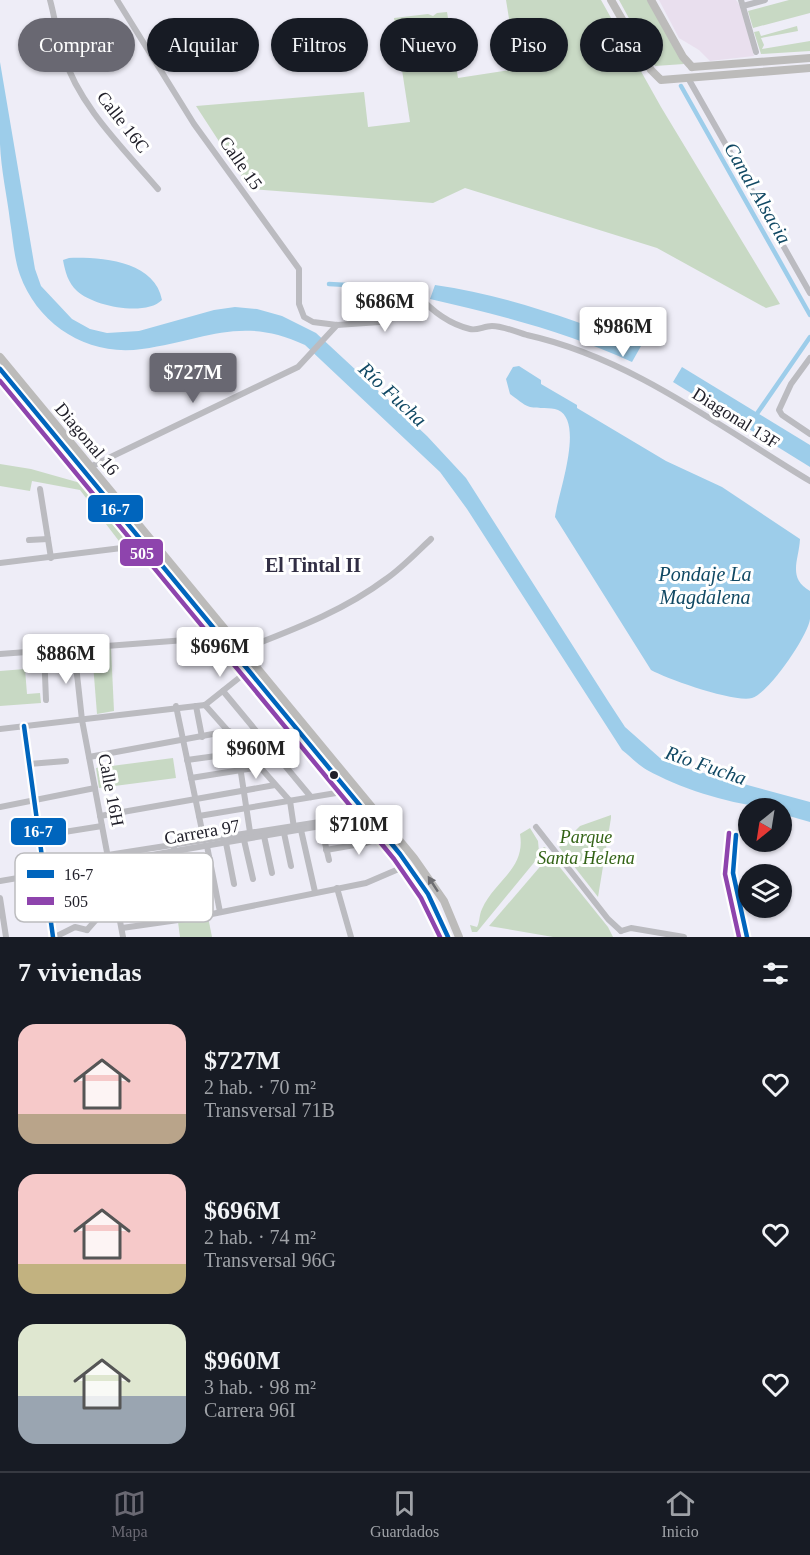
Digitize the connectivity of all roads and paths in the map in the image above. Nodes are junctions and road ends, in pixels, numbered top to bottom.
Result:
1 (50, 0) edge
2 (117, 0) edge
3 (610, 0) edge
4 (651, 0) edge
5 (765, 0) edge
6 (742, 3) edge
7 (756, 52) dead end
8 (810, 58) edge
9 (692, 67) junction
10 (810, 68) edge
11 (688, 78) junction
12 (158, 189) dead end
13 (810, 293) edge
14 (416, 294) joint
15 (337, 325) junction
16 (0, 357) edge
17 (810, 358) edge
18 (0, 369) edge
19 (810, 434) edge
20 (90, 466) junction
21 (810, 481) edge
22 (40, 489) dead end
23 (48, 538) junction
24 (431, 539) dead end
25 (29, 540) dead end
26 (146, 545) junction
27 (51, 558) junction
28 (0, 562) edge
29 (213, 627) junction
30 (74, 647) junction
31 (44, 650) junction
32 (241, 650) junction
33 (0, 654) edge
34 (249, 670) junction
35 (223, 692) junction
36 (46, 700) dead end
37 (205, 705) junction
38 (176, 706) junction
39 (196, 706) junction
40 (82, 720) junction
41 (24, 726) junction
42 (0, 729) edge
43 (229, 731) junction
44 (303, 735) junction
45 (202, 737) junction
46 (236, 739) junction
47 (183, 741) junction
48 (238, 753) junction
49 (276, 755) junction
50 (89, 757) junction
51 (188, 760) junction
52 (66, 761) dead end
53 (29, 764) junction
54 (260, 767) junction
55 (240, 770) junction
56 (191, 778) junction
57 (275, 785) junction
58 (95, 788) junction
59 (244, 790) junction
60 (351, 794) junction
61 (311, 797) junction
62 (195, 799) junction
63 (34, 800) junction
64 (290, 801) junction
65 (0, 807) edge
66 (246, 808) junction
67 (100, 816) junction
68 (199, 816) junction
69 (375, 823) junction
70 (102, 826) junction
71 (321, 826) junction
72 (536, 827) dead end
73 (296, 829) junction
74 (250, 832) junction
75 (284, 833) junction
76 (736, 835) dead end
77 (39, 836) junction
78 (264, 836) junction
79 (385, 836) junction
80 (244, 840) junction
81 (206, 843) junction
82 (226, 843) junction
83 (173, 844) junction
84 (326, 850) junction
85 (175, 852) junction
86 (41, 853) edge
87 (108, 853) edge
88 (120, 853) edge
89 (169, 853) edge
90 (208, 853) edge
91 (329, 860) dead end
92 (408, 865) junction
93 (291, 866) dead end
94 (272, 873) dead end
95 (213, 878) edge
96 (15, 879) edge
97 (253, 879) dead end
98 (0, 881) edge
99 (234, 884) dead end
100 (337, 888) junction
101 (315, 892) junction
102 (0, 898) edge
103 (220, 912) junction
104 (213, 914) edge
105 (51, 922) edge
106 (121, 922) edge
107 (164, 922) edge
108 (122, 928) junction
109 (87, 934) edge
110 (620, 934) edge
111 (6, 937) edge
112 (54, 937) edge
113 (123, 937) edge
114 (351, 937) edge
115 (448, 937) edge
116 (459, 937) edge
117 (684, 937) edge
118 (747, 937) edge

1 - 12 street, Calle 16C
2 - 15 street, Calle 15
3 - 11 main road
4 - 9 main road
5 - 6 street
6 - 7 street
8 - 9 main road
9 - 11 main road
10 - 11 main road
11 - 13 street
14 - 15 street, Calle 15
14 - 21 street, Diagonal 13F
15 - 20 street
16 - 20 main road, Diagonal 16
17 - 19 street
18 - 26 main road, Diagonal 16
20 - 32 main road, Diagonal 16
22 - 23 street
23 - 25 street
23 - 27 street
24 - 32 street
26 - 27 street
26 - 29 main road, Diagonal 16
27 - 28 street
29 - 30 street
29 - 34 main road, Diagonal 16
30 - 31 street
30 - 40 street, Calle 16H
31 - 33 street
31 - 36 street
116 -> 32 main road, Diagonal 16
34 - 35 street
34 - 44 main road, Diagonal 16
35 - 37 street
35 - 49 street
37 - 39 street
37 - 43 street
38 - 39 street
38 - 40 street
38 - 47 street
39 - 45 street
40 - 41 street
40 - 50 street, Calle 16H
41 - 42 street
41 - 53 street
43 - 45 street
43 - 46 street
44 - 49 street
44 - 60 main road, Diagonal 16
45 - 47 street
46 - 48 street
46 - 54 street
47 - 50 street
47 - 51 street
48 - 51 street
48 - 55 street
49 - 54 street
49 - 61 street
50 - 58 street, Calle 16H
51 - 56 street
52 - 53 street
53 - 63 street
54 - 55 street
54 - 57 street
55 - 56 street
55 - 59 street
56 - 62 street
57 - 59 street
57 - 64 street
58 - 63 street
58 - 67 street, Calle 16H
59 - 62 street
59 - 66 street
60 - 61 street
60 - 69 main road, Diagonal 16
60 - 73 street, Carrera 97
61 - 64 street
62 - 67 street
62 - 68 street
63 - 65 street
63 - 77 street
64 - 66 street
64 - 73 street
66 - 68 street
66 - 74 street
67 - 70 street, Calle 16H
68 - 81 street
69 - 71 street, Carrera 97
69 - 79 main road, Diagonal 16
70 - 77 street
70 - 87 street, Calle 16H
71 - 73 street, Carrera 97
71 - 84 street
72 - 110 street
73 - 74 street, Carrera 97
73 - 75 street, Carrera 97
73 - 101 street
74 - 81 street, Carrera 97
75 - 78 street, Carrera 97
75 - 93 street
76 - 118 street
77 - 86 street
78 - 80 street, Carrera 97
78 - 94 street
79 - 84 street
79 - 92 main road, Diagonal 16
80 - 82 street, Carrera 97
80 - 97 street
81 - 82 street, Carrera 97
81 - 83 street, Carrera 97
81 - 85 street, Carrera 97
81 - 90 street
82 - 99 street
83 - 85 street
83 - 88 street, Carrera 97
84 - 91 street
85 - 89 street, Carrera 97
92 - 100 street
92 - 115 main road, Diagonal 16
95 - 103 street
96 - 98 street, Carrera 97
100 - 101 street
100 - 114 street
101 - 103 street
102 - 111 street
103 - 104 street
105 - 112 street
106 - 108 street, Calle 16H
107 - 108 street
108 - 113 street, Calle 16H
109 - 112 street
110 - 117 street

